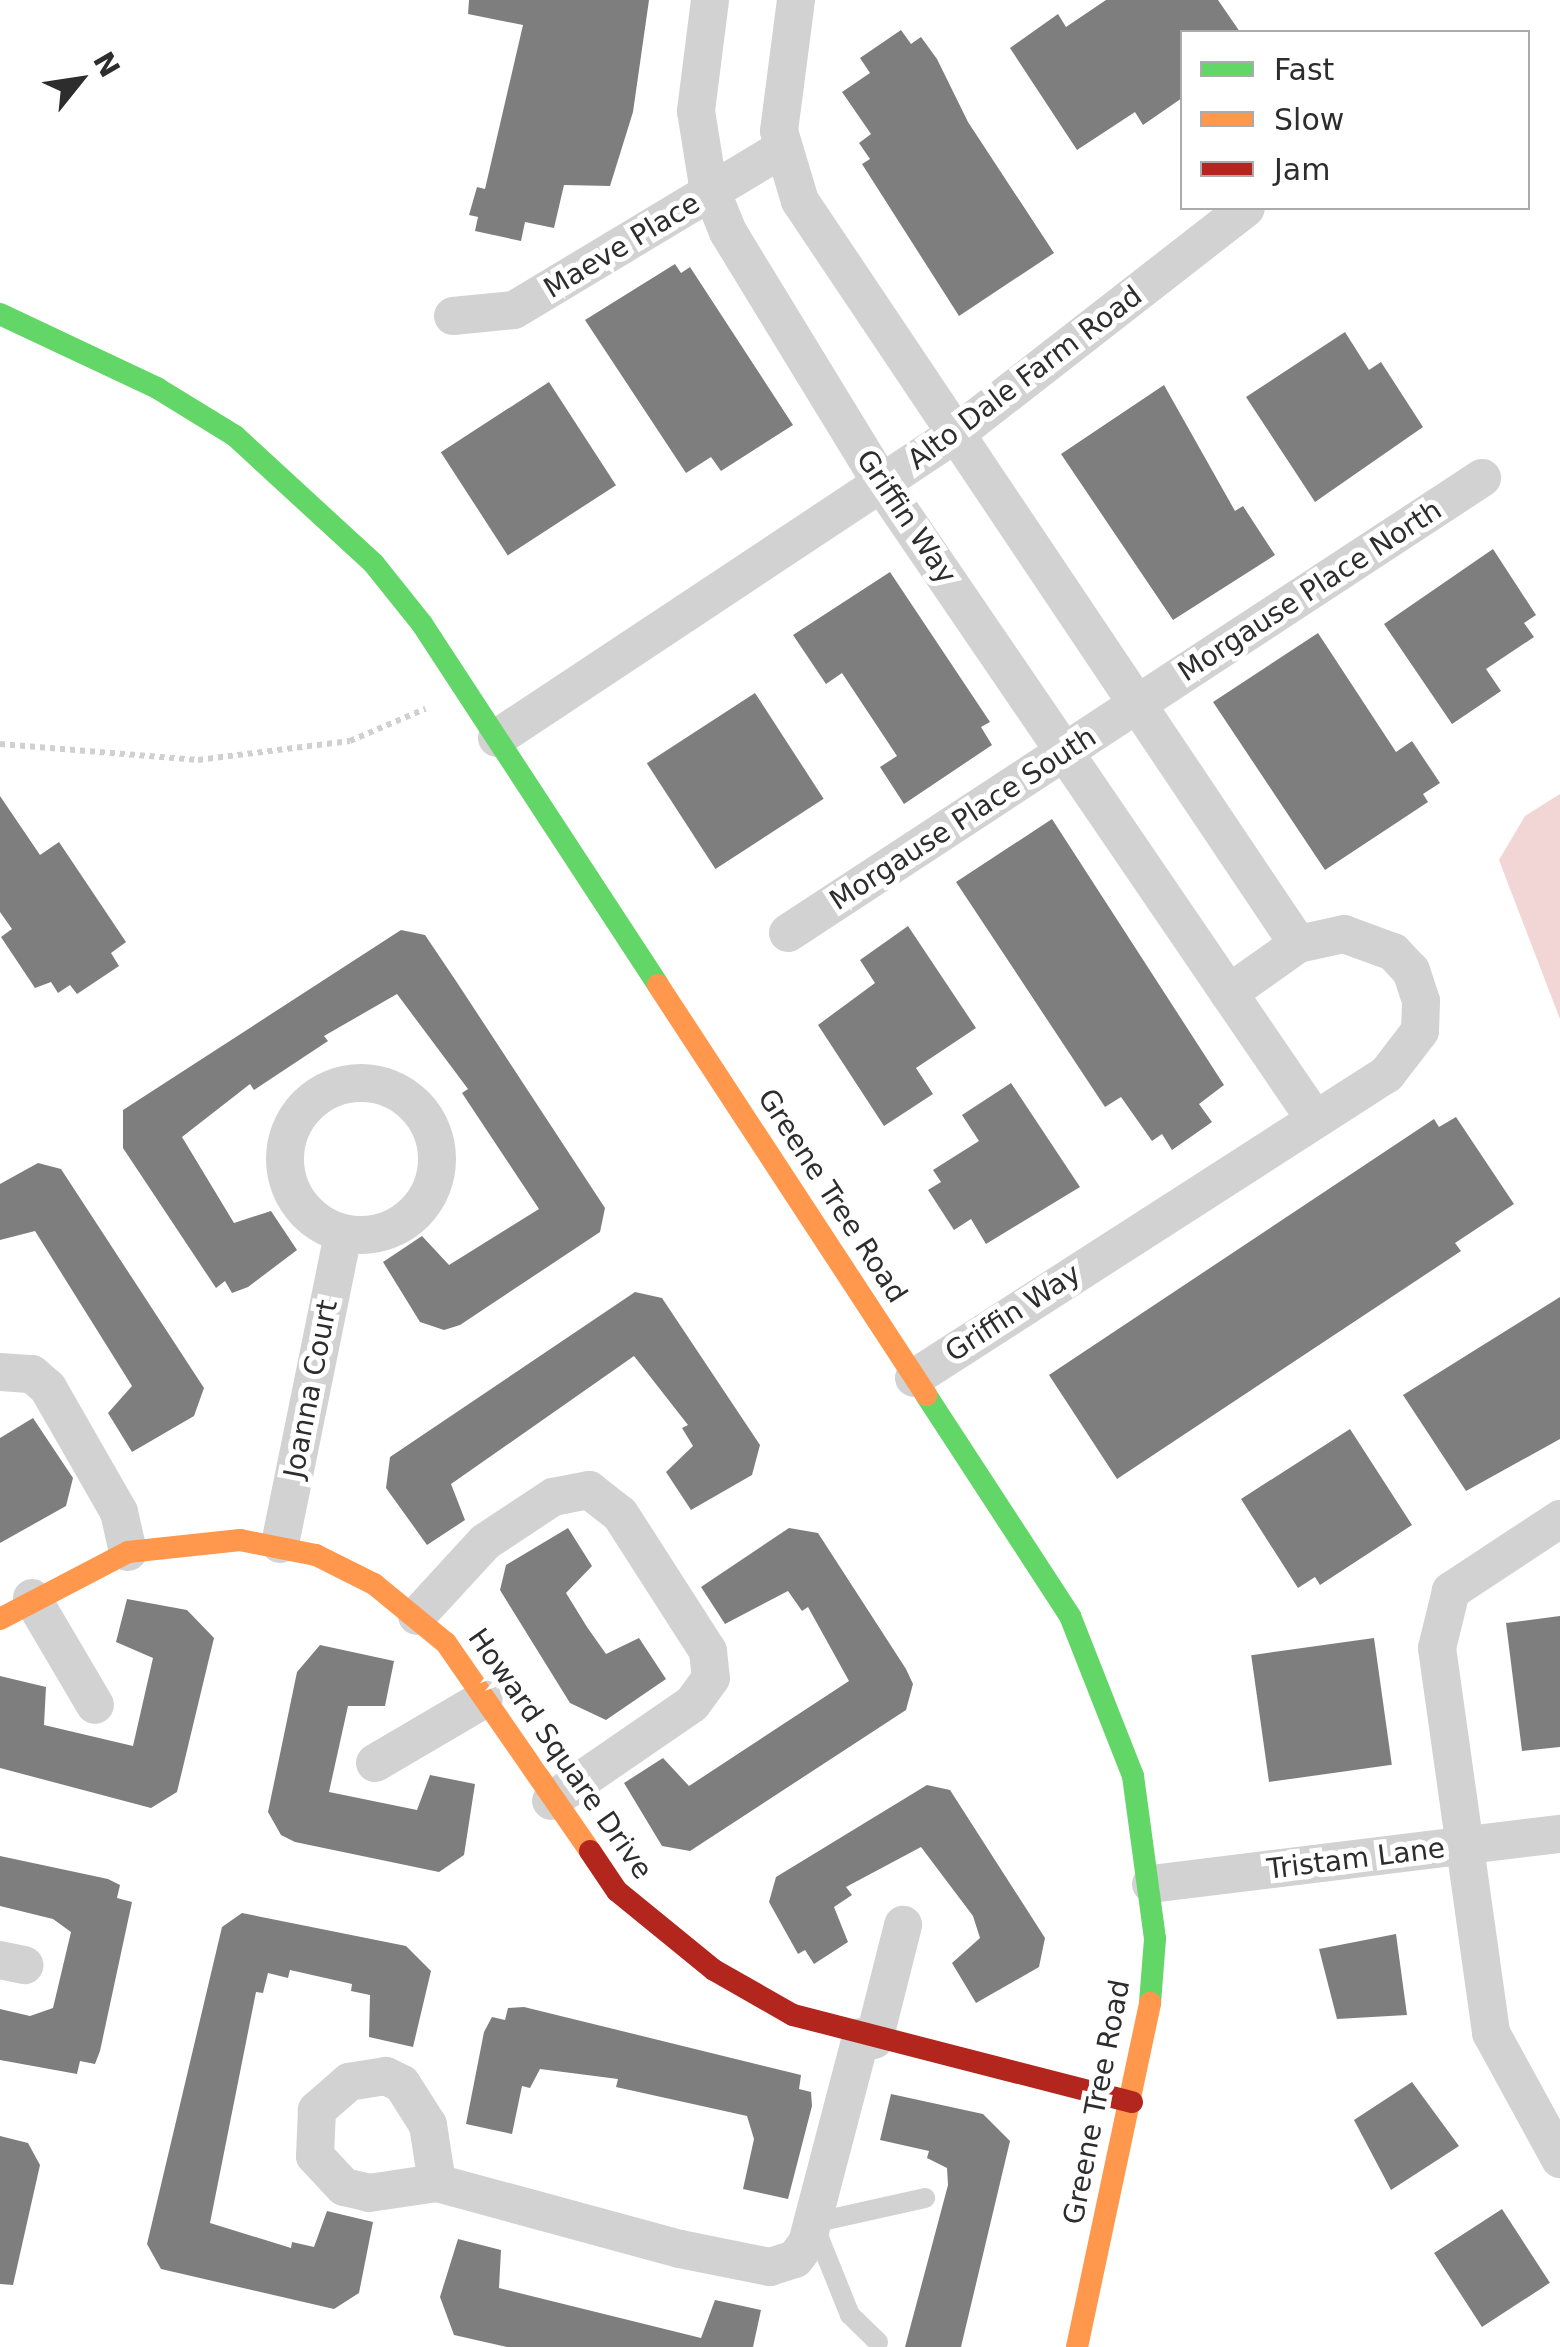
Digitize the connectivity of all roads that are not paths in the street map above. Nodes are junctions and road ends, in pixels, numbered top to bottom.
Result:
1 (710, 0) edge
2 (796, 0) edge
3 (782, 149) junction
4 (712, 192) junction
5 (1243, 210) edge
6 (0, 314) edge
7 (452, 316) dead end
8 (957, 432) junction
9 (1482, 478) dead end
10 (881, 483) junction
11 (1138, 704) junction
12 (497, 738) junction
13 (1066, 752) junction
14 (788, 933) dead end
15 (1298, 944) junction
16 (1229, 993) junction
17 (1312, 1115) junction
18 (343, 1234) junction
19 (0, 1372) edge
20 (914, 1378) junction
21 (1560, 1519) edge
22 (280, 1544) junction
23 (128, 1552) junction
24 (32, 1598) junction
25 (418, 1616) junction
26 (0, 1619) edge
27 (484, 1698) junction
28 (96, 1705) dead end
29 (376, 1762) dead end
30 (551, 1801) junction
31 (1560, 1834) edge
32 (1463, 1846) junction
33 (1151, 1884) junction
34 (903, 1925) dead end
35 (867, 2039) junction
36 (1132, 2102) junction
37 (1560, 2159) edge
38 (437, 2183) dead end
39 (925, 2198) dead end
40 (813, 2223) junction
41 (878, 2342) dead end
42 (1078, 2347) edge

1 - 4 street, Griffin Way
2 - 3 street
3 - 4 street, Maeve Place
3 - 8 street
4 - 7 street, Maeve Place
4 - 10 street, Griffin Way
5 - 8 street, Alto Dale Farm Road
6 - 12 street, Greene Tree Road
8 - 10 street, Alto Dale Farm Road
8 - 11 street
9 - 11 street, Morgause Place North
10 - 12 street, Alto Dale Farm Road
10 - 13 street, Griffin Way
11 - 13 street, Morgause Place South
11 - 15 street
12 - 20 street, Greene Tree Road
13 - 14 street, Morgause Place South
13 - 16 street, Griffin Way
15 - 16 street, Griffin Way
15 - 17 street, Griffin Way
16 - 17 street, Griffin Way
17 - 20 street, Griffin Way
18 - 18 street
18 - 22 street, Joanna Court
19 - 23 street
20 - 33 street, Greene Tree Road
21 - 32 street
22 - 23 street, Howard Square Drive
22 - 25 street, Howard Square Drive
23 - 24 street, Howard Square Drive
24 - 26 street, Howard Square Drive
24 - 28 street
25 - 27 street, Howard Square Drive
25 - 30 street
27 - 29 street
27 - 30 street, Howard Square Drive
30 - 35 street, Howard Square Drive
31 - 32 street, Tristam Lane
32 - 33 street, Tristam Lane
32 - 37 street
33 - 36 street, Greene Tree Road
34 - 35 street
35 - 36 street, Howard Square Drive
35 - 40 street
36 - 42 street, Greene Tree Road
38 - 40 street
39 - 40 lane
40 - 41 lane

